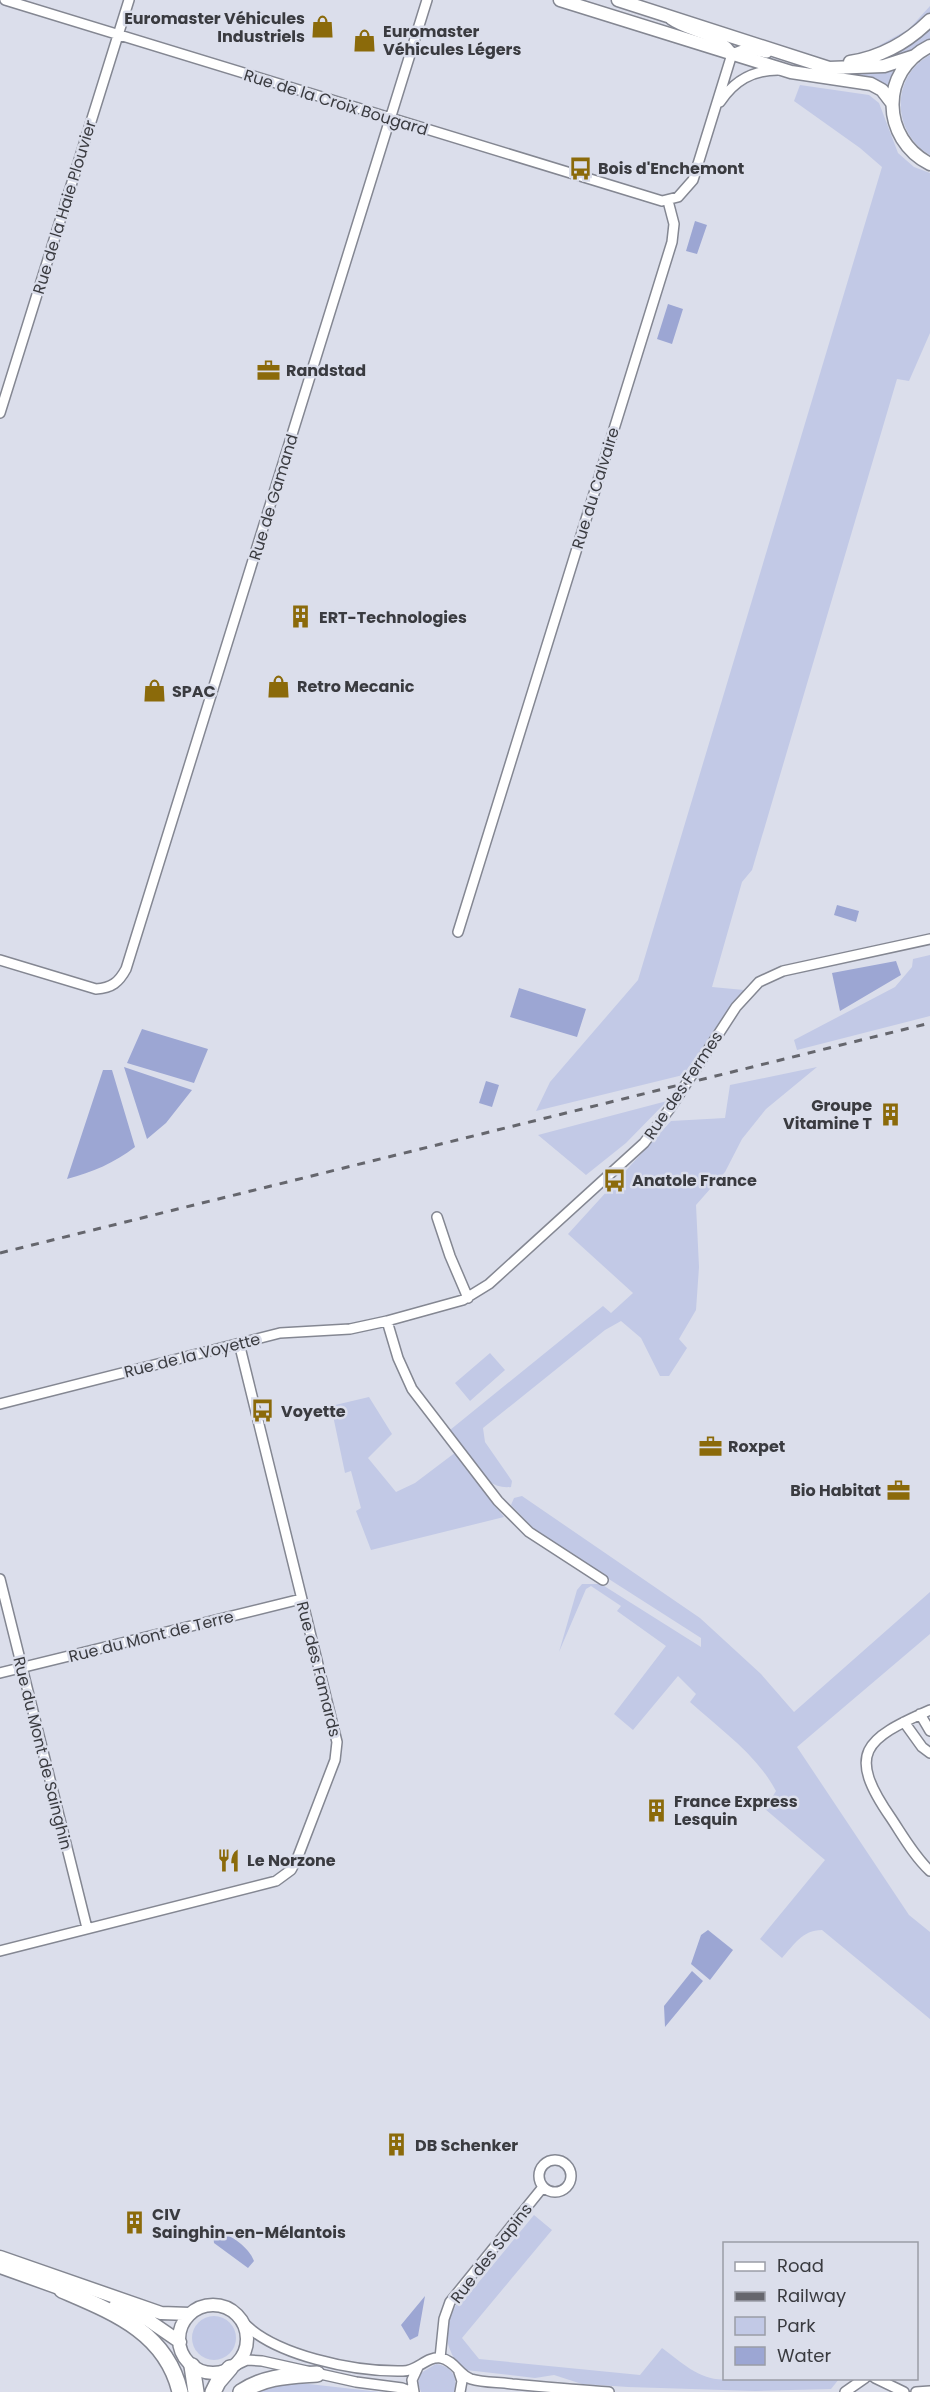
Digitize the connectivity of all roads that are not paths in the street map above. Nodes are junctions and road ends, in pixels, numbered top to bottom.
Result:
1 (5, 0) edge
2 (129, 0) edge
3 (427, 0) edge
4 (560, 0) edge
5 (618, 0) edge
6 (664, 14) junction
7 (930, 20) edge
8 (118, 34) junction
9 (929, 46) edge
10 (732, 54) junction
11 (787, 54) junction
12 (915, 56) junction
13 (809, 62) junction
14 (784, 70) junction
15 (892, 103) junction
16 (715, 109) junction
17 (389, 120) junction
18 (930, 164) edge
19 (668, 201) junction
20 (0, 413) edge
21 (458, 932) dead end
22 (930, 939) edge
23 (0, 960) edge
24 (437, 1218) dead end
25 (468, 1298) junction
26 (387, 1321) junction
27 (239, 1343) junction
28 (0, 1404) edge
29 (0, 1579) edge
30 (603, 1580) dead end
31 (302, 1599) junction
32 (22, 1668) junction
33 (0, 1673) edge
34 (930, 1710) edge
35 (920, 1714) junction
36 (904, 1722) junction
37 (930, 1731) edge
38 (930, 1753) edge
39 (930, 1871) edge
40 (87, 1928) junction
41 (0, 1951) edge
42 (543, 2187) dead end
43 (0, 2258) edge
44 (0, 2267) edge
45 (62, 2290) junction
46 (190, 2314) junction
47 (240, 2319) junction
48 (180, 2342) junction
49 (440, 2358) junction
50 (419, 2365) junction
51 (192, 2366) junction
52 (232, 2367) junction
53 (458, 2369) junction
54 (317, 2374) junction
55 (864, 2380) edge
56 (876, 2380) edge
57 (890, 2389) edge
58 (848, 2391) edge
59 (930, 2391) edge
60 (180, 2392) edge
61 (196, 2392) edge
62 (213, 2392) edge
63 (241, 2392) edge
64 (413, 2392) edge
65 (460, 2392) edge
66 (609, 2392) edge
67 (904, 2392) edge
68 (915, 2392) edge

1 - 8 street, Rue de la Croix Bougard
2 - 8 street, Rue de la Haie Plouvier
3 - 17 street, Rue de Gamand
4 - 10 main road
5 - 6 main road
6 - 10 street
6 - 11 main road
7 - 13 main road
8 - 17 street, Rue de la Croix Bougard
8 - 20 street, Rue de la Haie Plouvier
9 - 12 main road
10 - 11 street
10 - 14 main road
10 - 16 street
11 - 13 main road
12 - 13 main road
12 - 15 main road
14 - 15 main road
14 - 16 street
15 - 18 main road
16 - 19 street
17 - 19 street, Rue de la Croix Bougard
17 - 23 street, Rue de Gamand
19 - 21 street, Rue du Calvaire
22 - 25 street, Rue des Fermes
24 - 25 street
25 - 26 street, Rue des Fermes
26 - 27 street, Rue de la Voyette
26 - 30 street
27 - 28 street, Rue de la Voyette
27 - 31 street, Rue des Famards
29 - 32 street, Rue du Mont de Sainghin
31 - 32 street, Rue du Mont de Terre
31 - 40 street, Rue des Famards
32 - 33 street, Rue du Mont de Terre
32 - 40 street, Rue du Mont de Sainghin
34 - 35 street
35 - 36 street
35 - 37 street
36 - 38 street
36 - 39 street
40 - 41 street, Rue des Famards
42 - 49 street, Rue des Sapins
43 - 46 main road
44 - 45 main road
45 - 48 main road
45 - 60 highway
46 - 47 main road
46 - 48 main road
47 - 50 street
47 - 52 main road
48 - 51 main road
49 - 50 street
49 - 53 street
50 - 64 street
51 - 52 main road
51 - 61 highway
52 - 54 street
52 - 62 highway
53 - 65 street
53 - 66 street
54 - 63 highway
54 - 64 street
55 - 58 street
56 - 57 street
57 - 67 street
59 - 68 street

